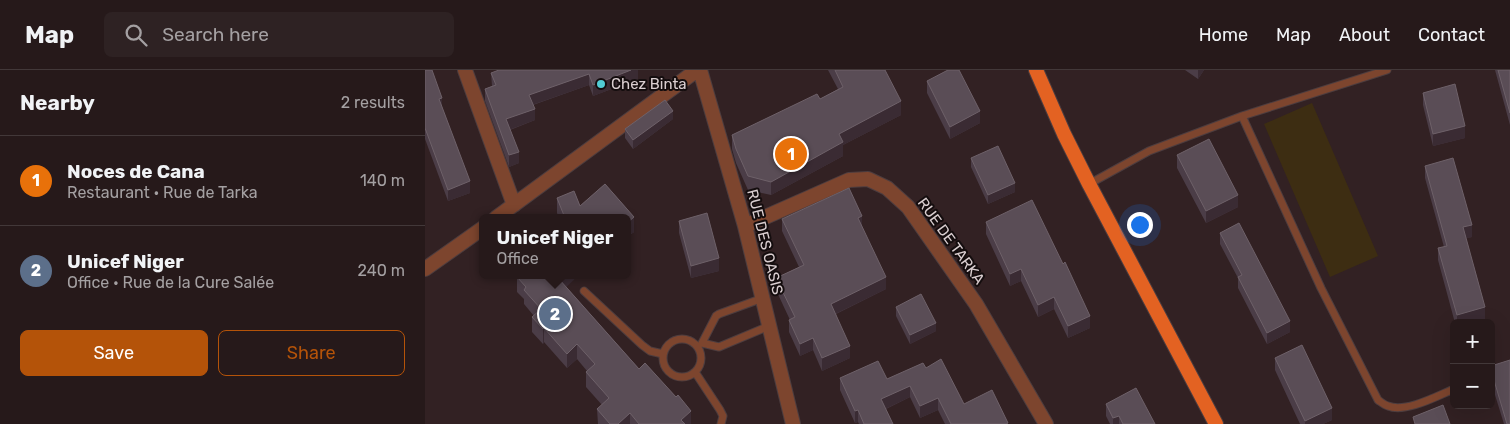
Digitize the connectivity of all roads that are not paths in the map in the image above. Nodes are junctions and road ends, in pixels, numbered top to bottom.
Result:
1 (465, 70) edge
2 (699, 70) edge
3 (1036, 70) edge
4 (1387, 70) edge
5 (1242, 116) junction
6 (1089, 184) junction
7 (514, 205) junction
8 (502, 214) edge
9 (745, 226) junction
10 (479, 231) edge
11 (425, 269) edge
12 (584, 291) dead end
13 (763, 298) junction
14 (769, 326) junction
15 (699, 345) junction
16 (663, 354) junction
17 (695, 372) junction
18 (1450, 390) edge
19 (1207, 405) junction
20 (721, 424) edge
21 (793, 424) edge
22 (1046, 424) edge
23 (1216, 424) edge
24 (1220, 424) edge

1 - 7 street
2 - 7 street
2 - 9 street, RUE DES OASIS
3 - 6 highway
4 - 5 lane
5 - 6 lane
5 - 18 lane
6 - 19 highway
7 - 8 street
9 - 13 street, RUE DES OASIS
9 - 22 street, RUE DE TARKA
10 - 11 street
12 - 16 lane
13 - 14 street, RUE DES OASIS
13 - 15 lane
14 - 15 lane
14 - 21 street, RUE DES OASIS
15 - 16 lane
15 - 17 lane
16 - 17 lane
17 - 20 lane
19 - 23 highway
19 - 24 highway

